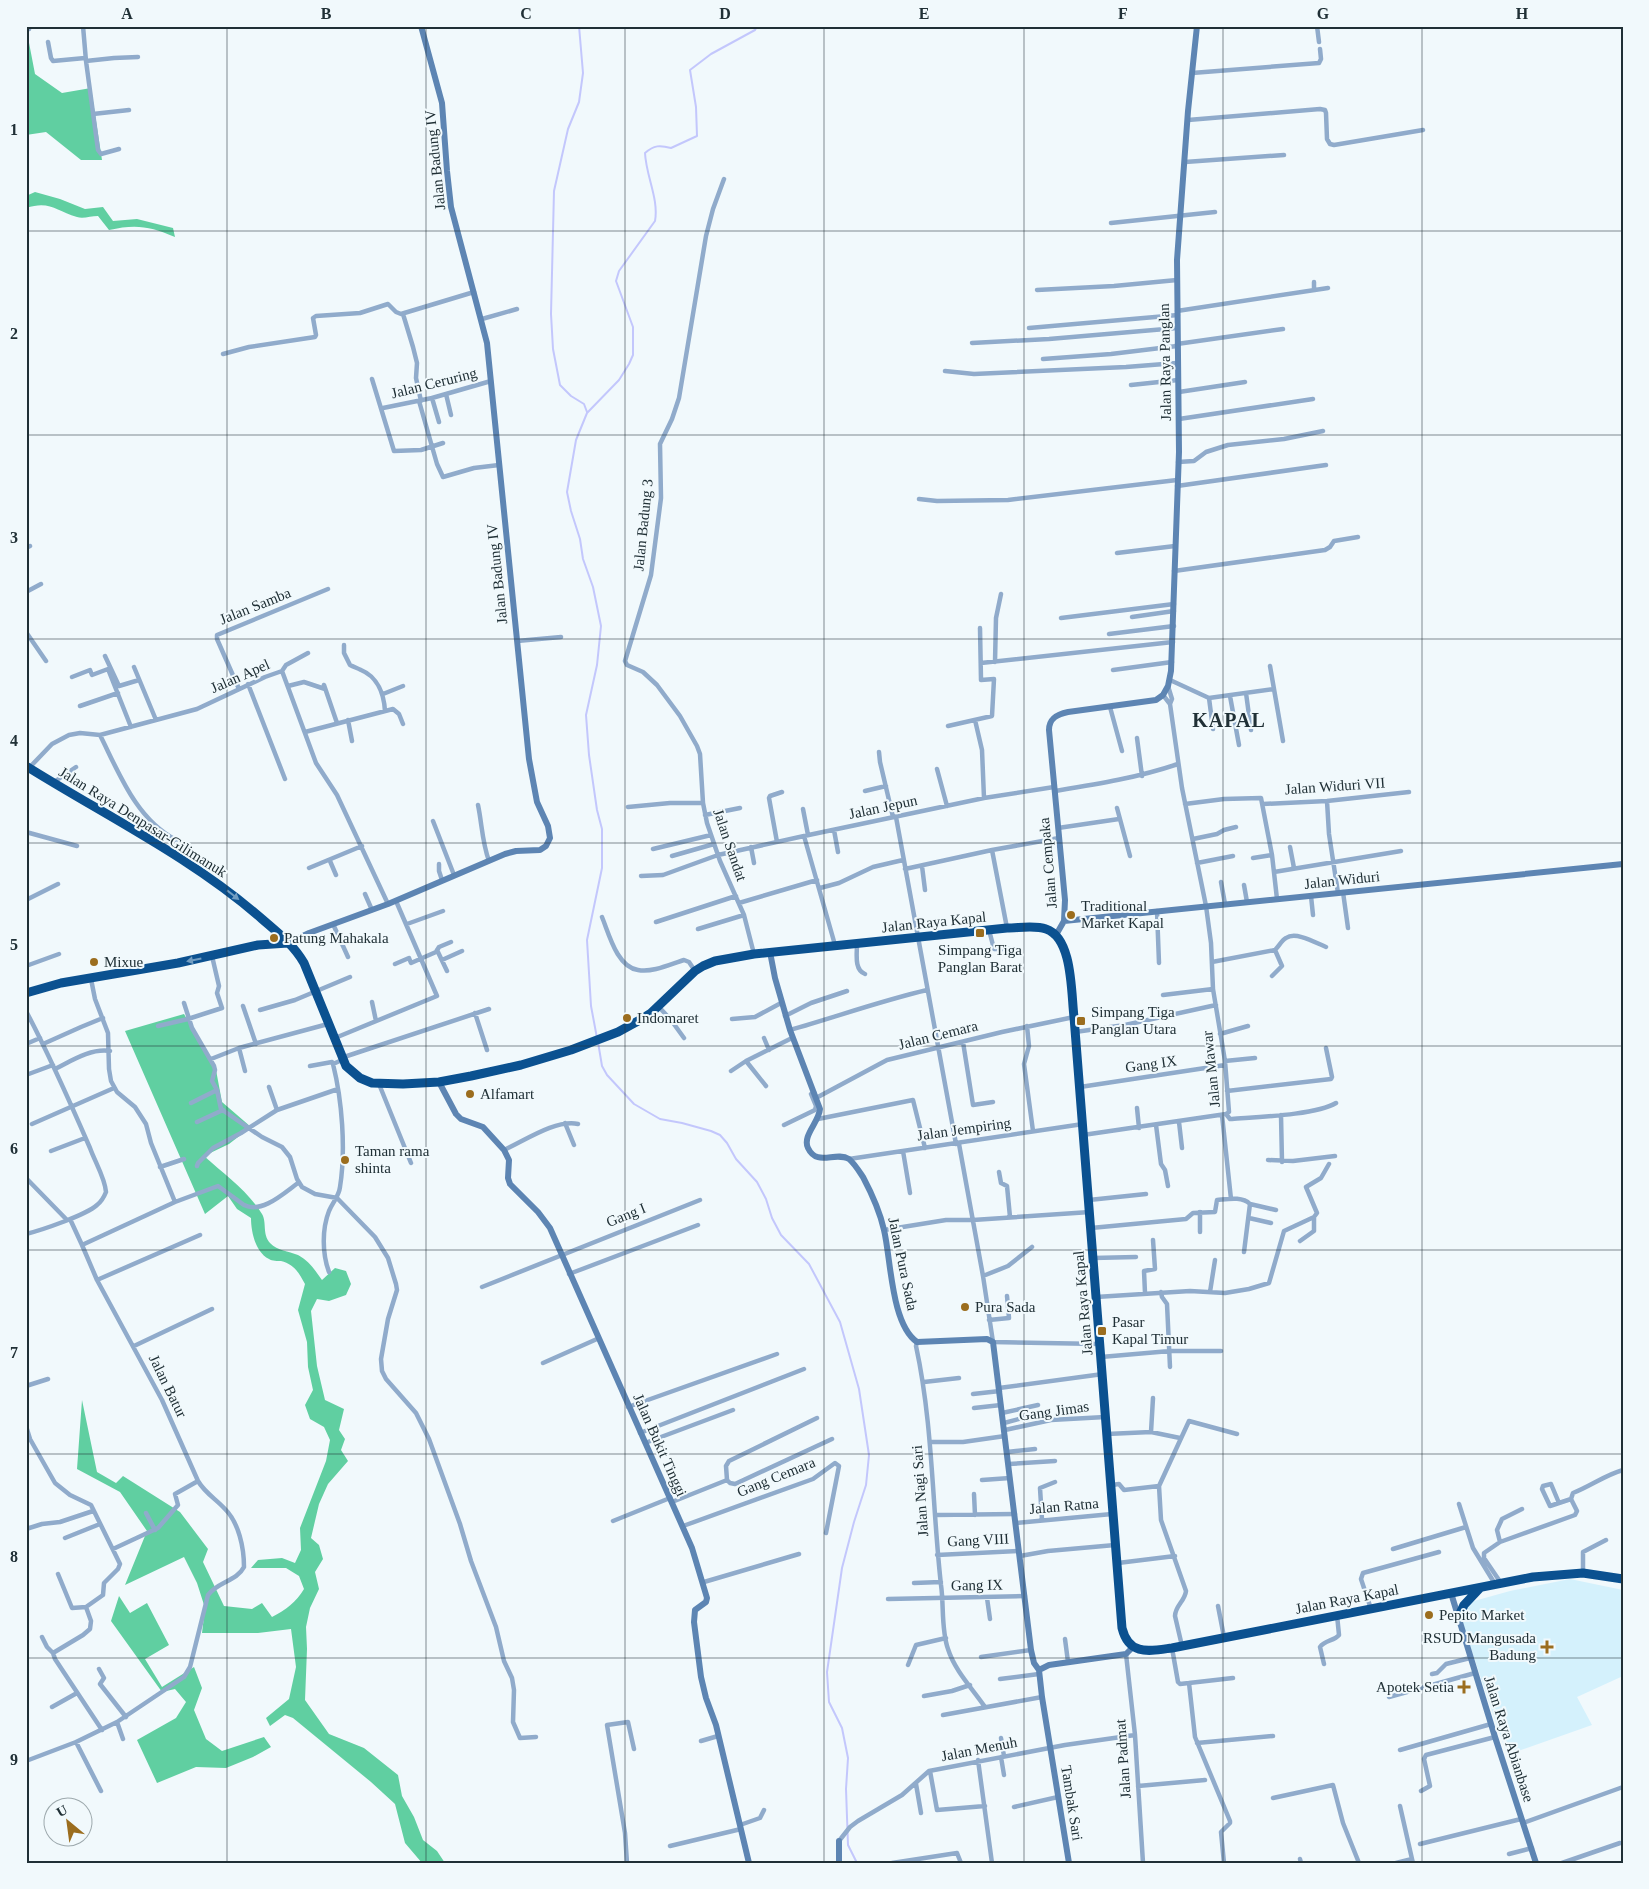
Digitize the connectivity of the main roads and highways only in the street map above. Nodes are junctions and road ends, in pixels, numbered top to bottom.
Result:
1 (27, 767) edge
2 (270, 926) junction
3 (288, 943) junction
4 (258, 945) junction
5 (26, 986) edge
6 (36, 989) junction
7 (26, 993) edge
8 (609, 1035) joint
9 (1623, 1579) edge
10 (1480, 1587) junction
11 (1458, 1618) road end

1 -> 2 highway, Jalan Raya Denpasar-Gilimanuk
2 - 3 highway, Jalan Raya Denpasar-Gilimanuk
2 - 4 highway
3 - 4 highway
3 - 8 highway, Jalan Raya Denpasar-Gilimanuk
4 -> 6 highway
5 - 6 highway
6 - 7 highway
8 - 10 highway, Jalan Raya Kapal
9 - 10 highway, Jalan Raya Kapal
10 - 11 highway

